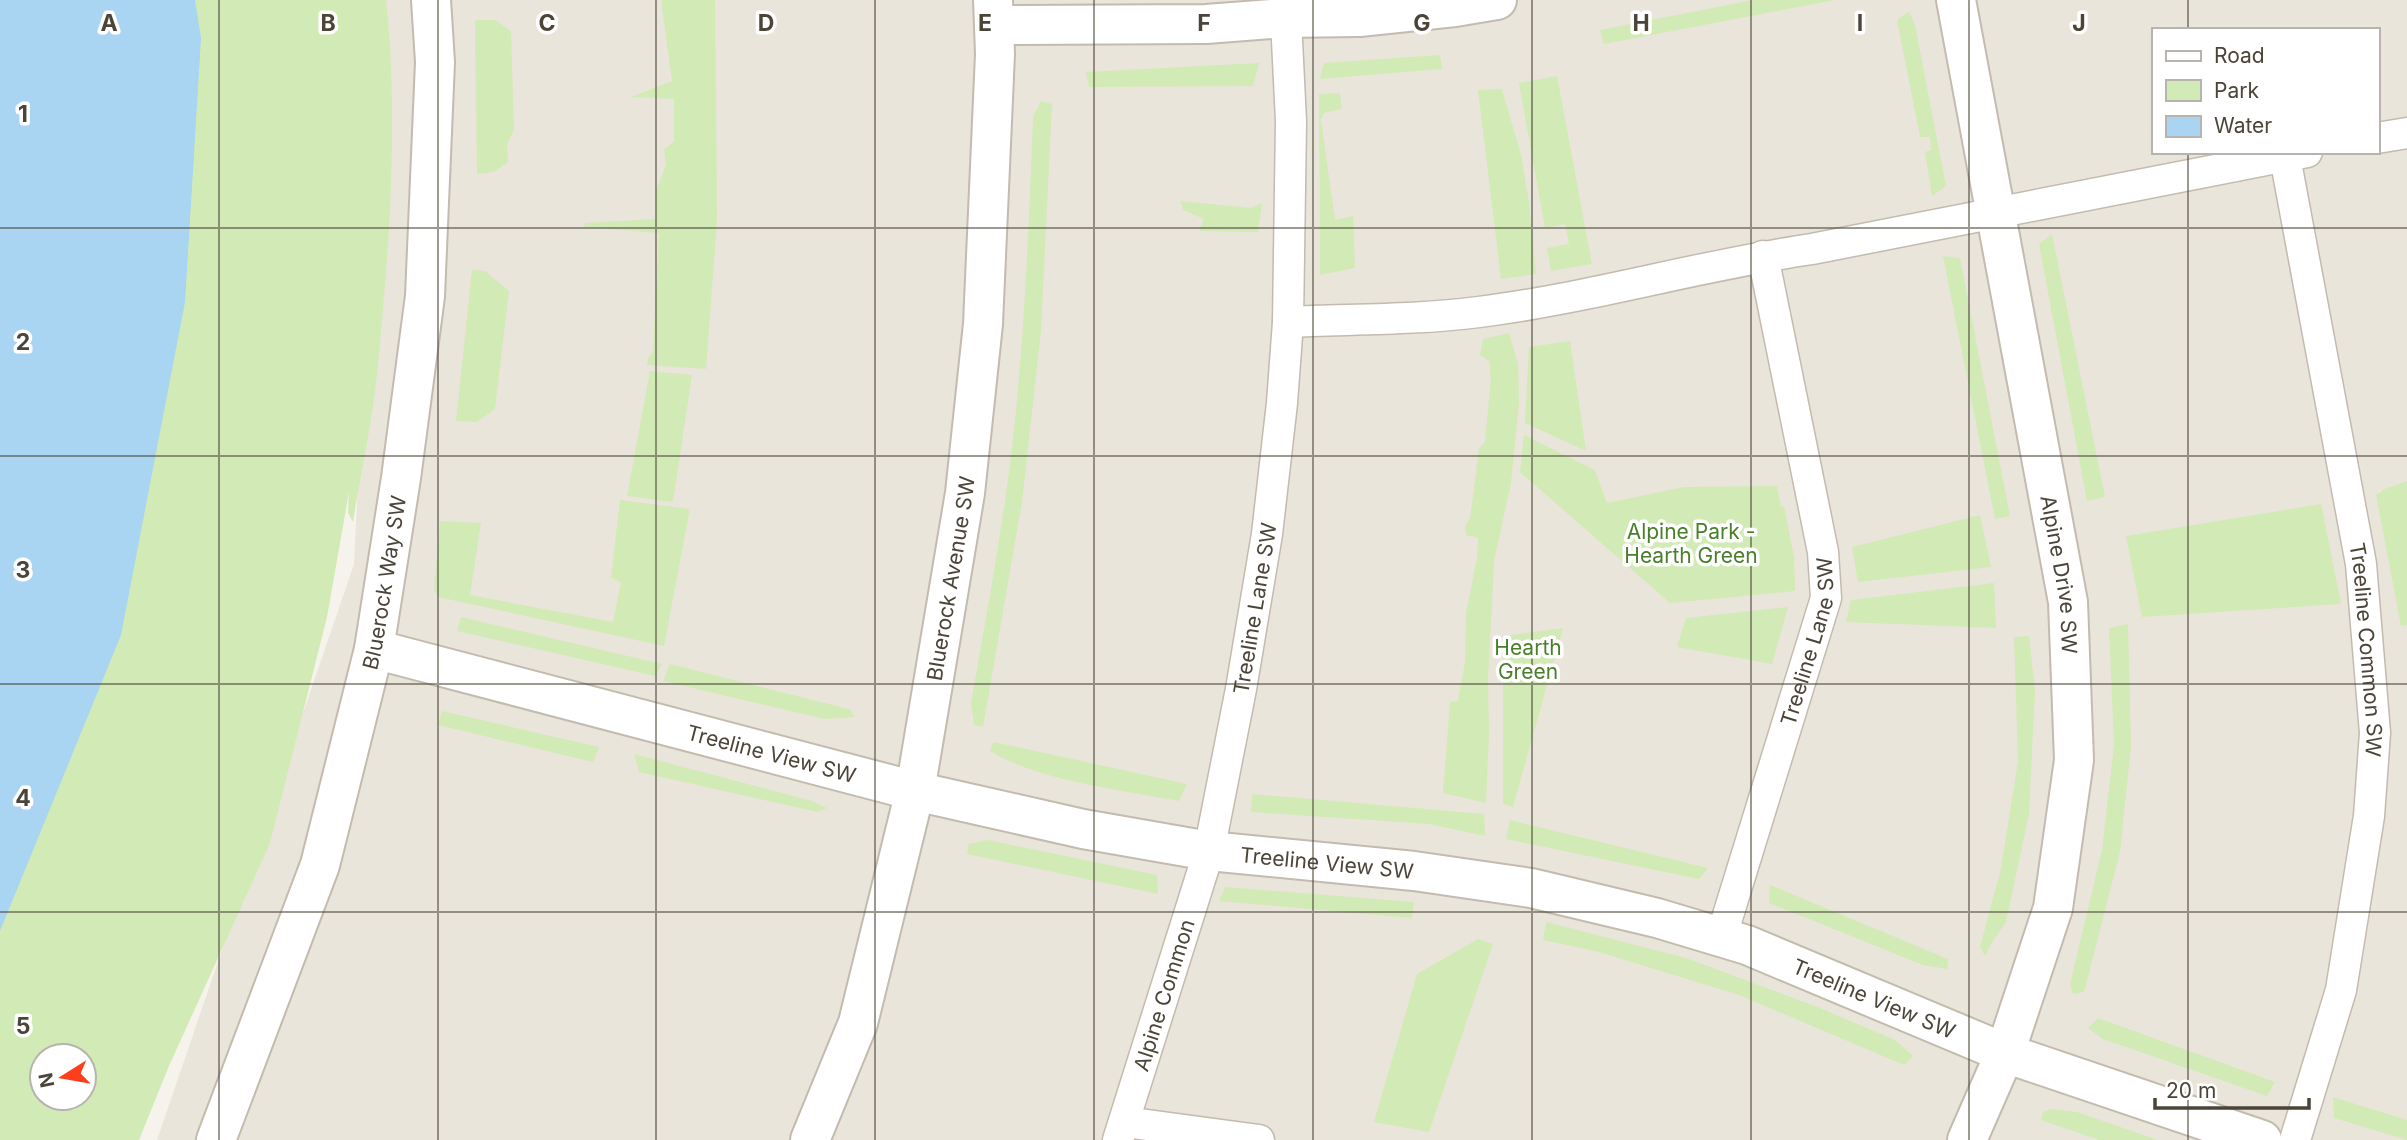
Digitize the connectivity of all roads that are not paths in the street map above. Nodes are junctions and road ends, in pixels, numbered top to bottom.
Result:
1 (431, 0) edge
2 (1497, 0) edge
3 (1956, 0) edge
4 (1285, 9) edge
5 (994, 12) edge
6 (2407, 133) edge
7 (2379, 138) edge
8 (2296, 155) edge
9 (1994, 212) junction
10 (1763, 256) junction
11 (1289, 322) junction
12 (374, 649) junction
13 (915, 791) junction
14 (1209, 851) junction
15 (1721, 938) junction
16 (2005, 1053) junction
17 (1122, 1131) edge
18 (216, 1140) edge
19 (810, 1140) edge
20 (1259, 1140) edge
21 (1967, 1140) edge
22 (2262, 1140) edge
23 (2295, 1140) edge

1 - 12 street, Bluerock Way SW
2 - 4 street
3 - 9 street, Alpine Drive SW
4 - 5 street
4 - 11 lane, Treeline Lane SW
5 - 13 street, Bluerock Avenue SW
6 - 7 lane
8 - 9 lane, Treeline Common SW
8 - 23 lane, Treeline Common SW
9 - 10 lane
9 - 16 street, Alpine Drive SW
10 - 11 lane
10 - 15 lane, Treeline Lane SW
11 - 14 lane, Treeline Lane SW
12 - 13 street, Treeline View SW
12 - 18 street, Bluerock Way SW
13 - 14 street, Treeline View SW
13 - 19 street, Bluerock Avenue SW
14 - 15 street, Treeline View SW
14 - 17 lane, Alpine Common
15 - 16 street, Treeline View SW
16 - 21 street, Alpine Drive SW
16 - 22 street, Treeline View SW
17 - 20 lane

